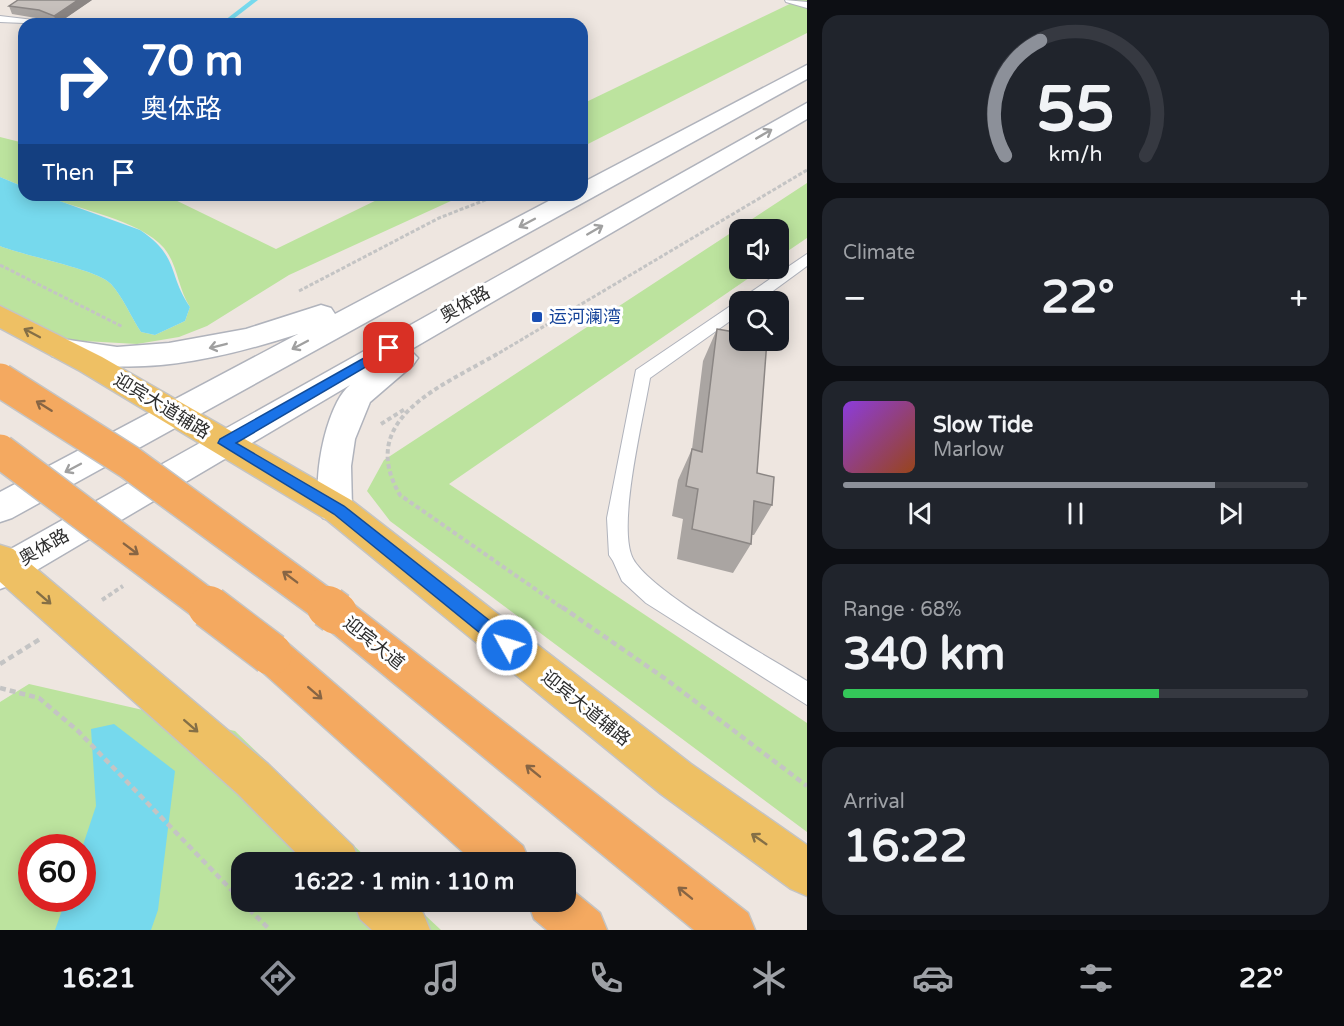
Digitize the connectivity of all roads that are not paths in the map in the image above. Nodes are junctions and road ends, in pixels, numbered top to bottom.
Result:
1 (790, 0) edge
2 (807, 5) edge
3 (0, 19) edge
4 (18, 21) edge
5 (807, 71) edge
6 (807, 110) edge
7 (588, 190) edge
8 (567, 201) edge
9 (807, 259) edge
10 (432, 274) junction
11 (762, 291) edge
12 (471, 301) junction
13 (729, 314) edge
14 (0, 316) edge
15 (62, 349) junction
16 (0, 380) edge
17 (175, 414) junction
18 (225, 443) junction
19 (0, 451) edge
20 (0, 508) edge
21 (335, 508) junction
22 (3, 567) edge
23 (807, 694) edge
24 (327, 852) edge
25 (496, 852) edge
26 (807, 873) edge
27 (387, 912) edge
28 (563, 912) edge
29 (406, 930) edge
30 (584, 930) edge
31 (731, 930) edge

1 - 2 lane
3 - 4 lane
5 - 7 main road
12 -> 6 main road, 奥体路
8 -> 10 main road
9 - 11 lane
10 -> 15 main road
10 -> 17 main road
12 - 18 main road, 奥体路
12 - 21 main road
13 - 23 lane
15 -> 14 main road, 迎宾大道辅路
15 - 17 main road, 迎宾大道辅路
31 -> 16 highway, 迎宾大道, bridge
17 - 18 main road, 迎宾大道辅路
17 -> 20 main road
18 - 21 main road, 迎宾大道辅路
18 - 22 main road, 奥体路
19 -> 25 highway, bridge
26 -> 21 main road, 迎宾大道辅路
22 -> 24 main road
27 - 29 main road
28 - 30 highway

